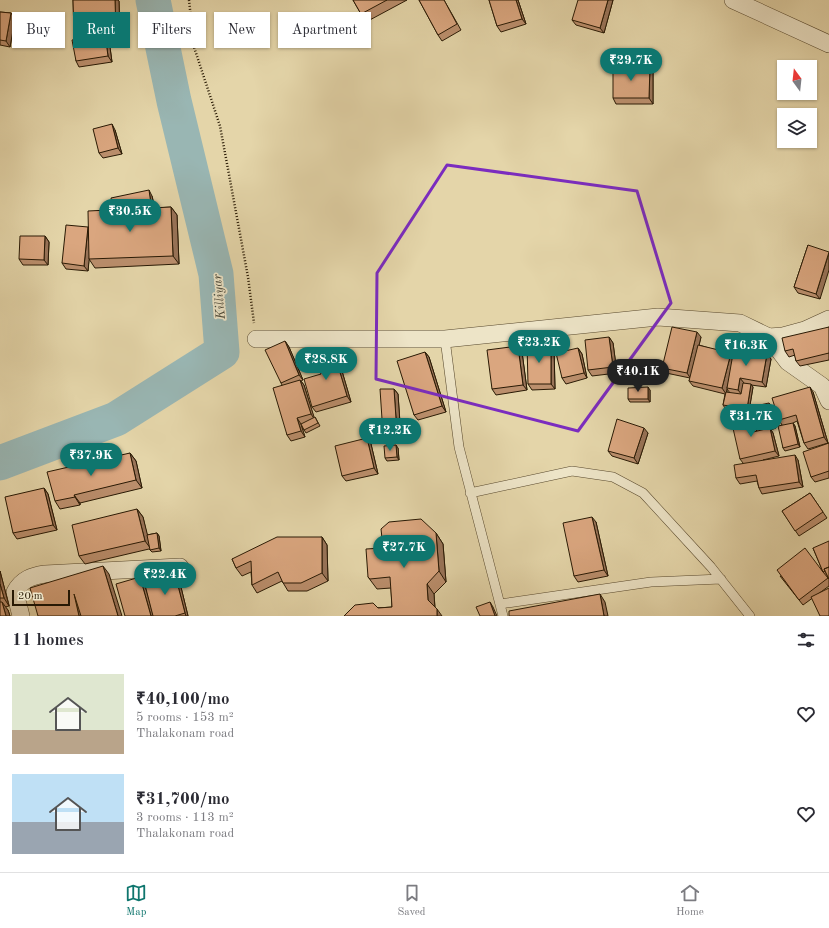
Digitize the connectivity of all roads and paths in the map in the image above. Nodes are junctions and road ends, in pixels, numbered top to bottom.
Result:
1 (189, 0) edge
2 (733, 0) edge
3 (829, 44) edge
4 (829, 319) edge
5 (769, 337) junction
6 (256, 339) joint
7 (445, 339) junction
8 (829, 401) edge
9 (470, 493) junction
10 (180, 567) dead end
11 (721, 579) junction
12 (500, 604) junction
13 (21, 616) edge
14 (503, 616) edge
15 (750, 616) edge

1 - 6 path
2 - 3 street
4 - 5 street
5 - 7 street
5 - 8 street
6 - 7 street
7 - 9 lane
9 - 11 lane
9 - 12 lane
10 - 13 street
11 - 12 lane
11 - 15 lane
12 - 14 lane

